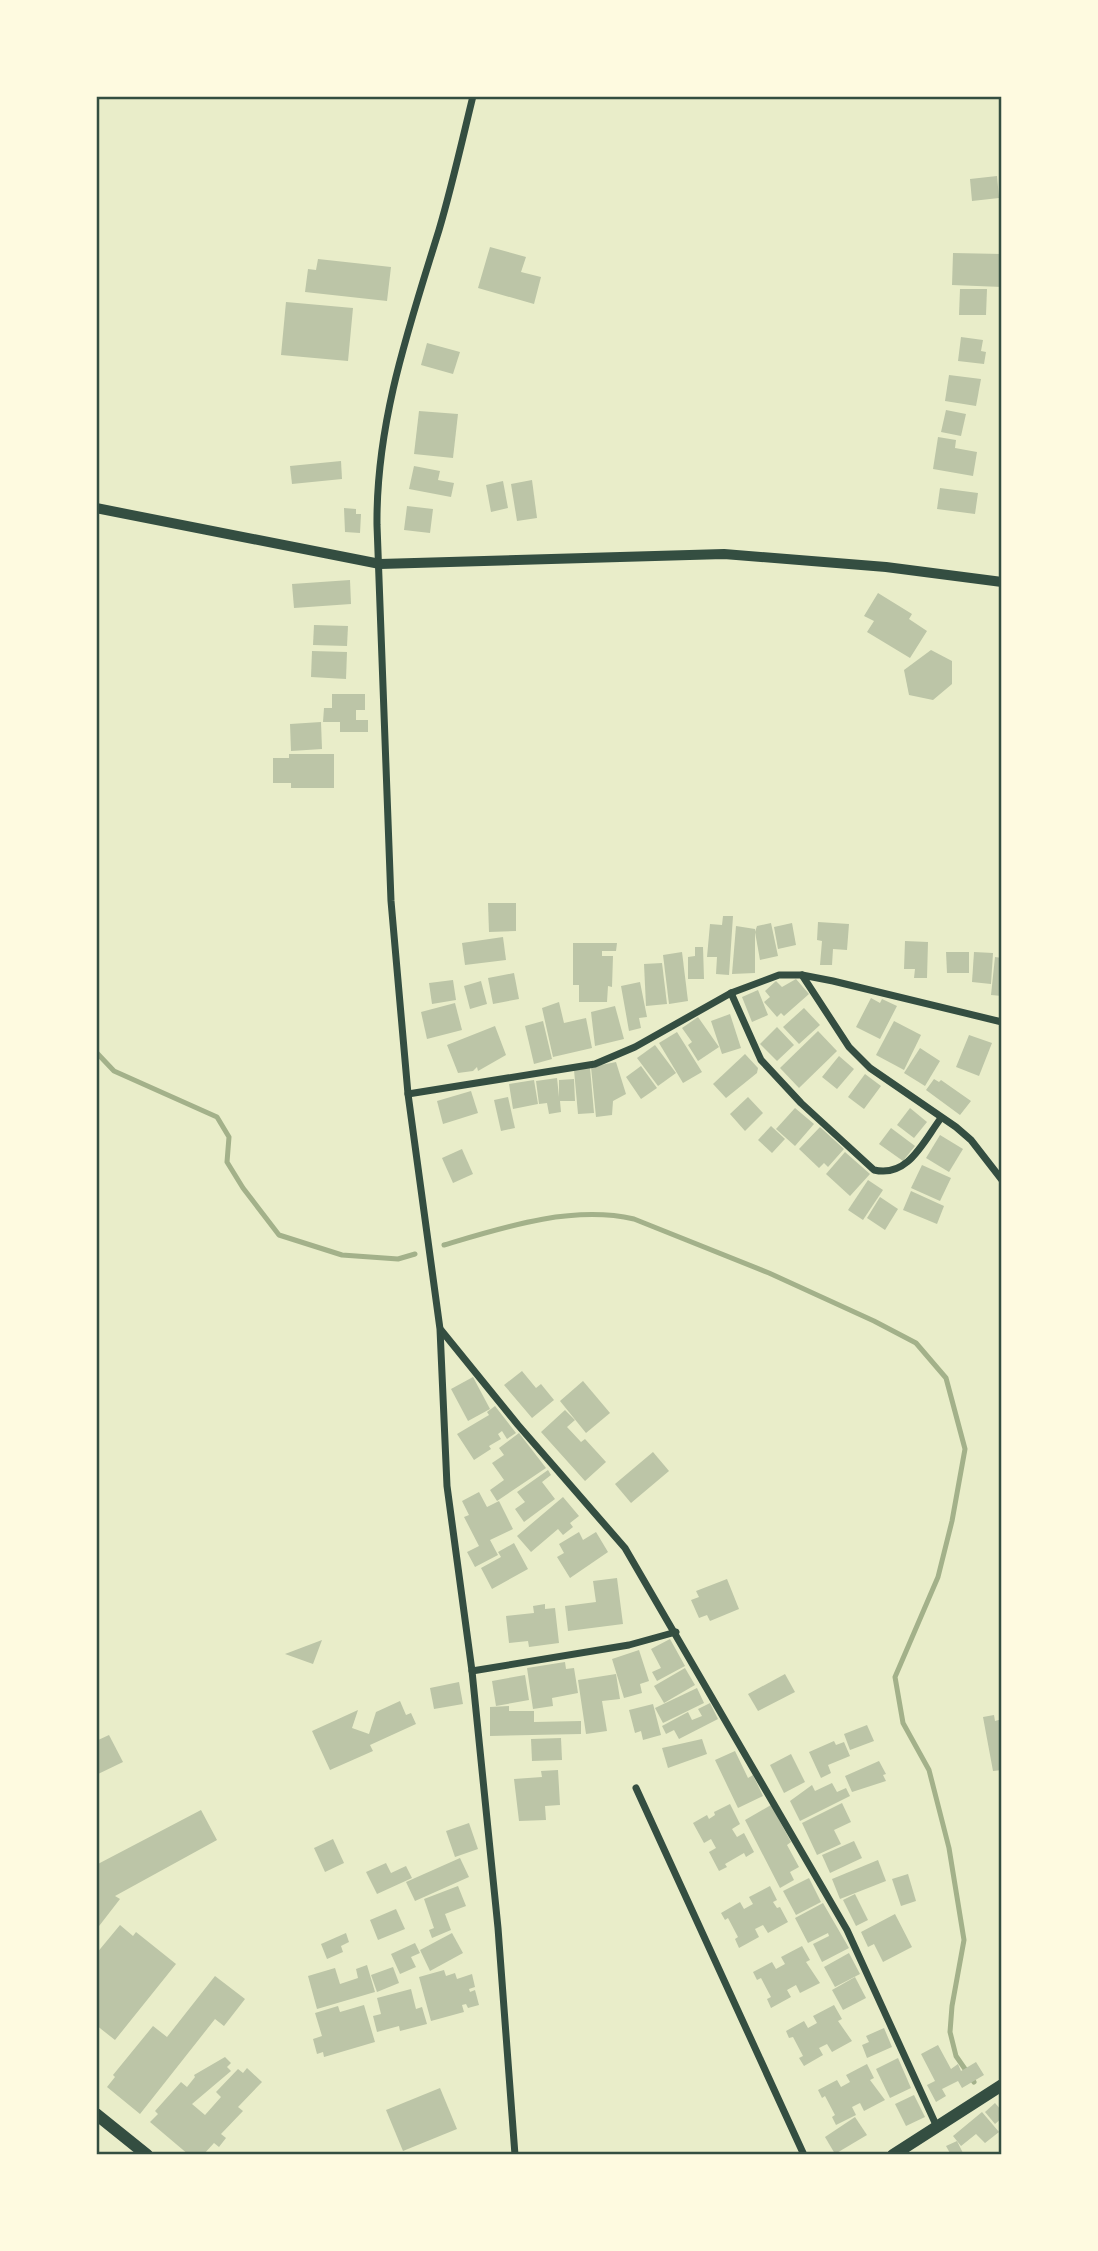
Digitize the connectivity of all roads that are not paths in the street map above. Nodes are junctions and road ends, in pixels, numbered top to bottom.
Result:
1 (473, 96) edge
2 (96, 508) edge
3 (380, 564) junction
4 (1002, 582) edge
5 (802, 975) junction
6 (731, 993) junction
7 (1002, 1022) edge
8 (408, 1094) junction
9 (941, 1118) junction
10 (1002, 1180) edge
11 (440, 1329) junction
12 (676, 1632) junction
13 (472, 1671) junction
14 (636, 1788) dead end
15 (1002, 2085) edge
16 (96, 2114) edge
17 (937, 2127) junction
18 (147, 2155) edge
19 (515, 2155) edge
20 (804, 2155) edge
21 (893, 2155) edge

1 - 3 street
2 - 3 street
3 - 4 street
3 - 8 street
5 - 6 street
5 - 7 street
5 - 9 street
6 - 8 street
6 - 9 street
8 - 11 street
9 - 10 street
11 - 12 street
11 - 13 street
12 - 13 street
12 - 17 street
13 - 19 street
14 - 20 street
15 - 17 main road
16 - 18 main road
17 - 21 main road

